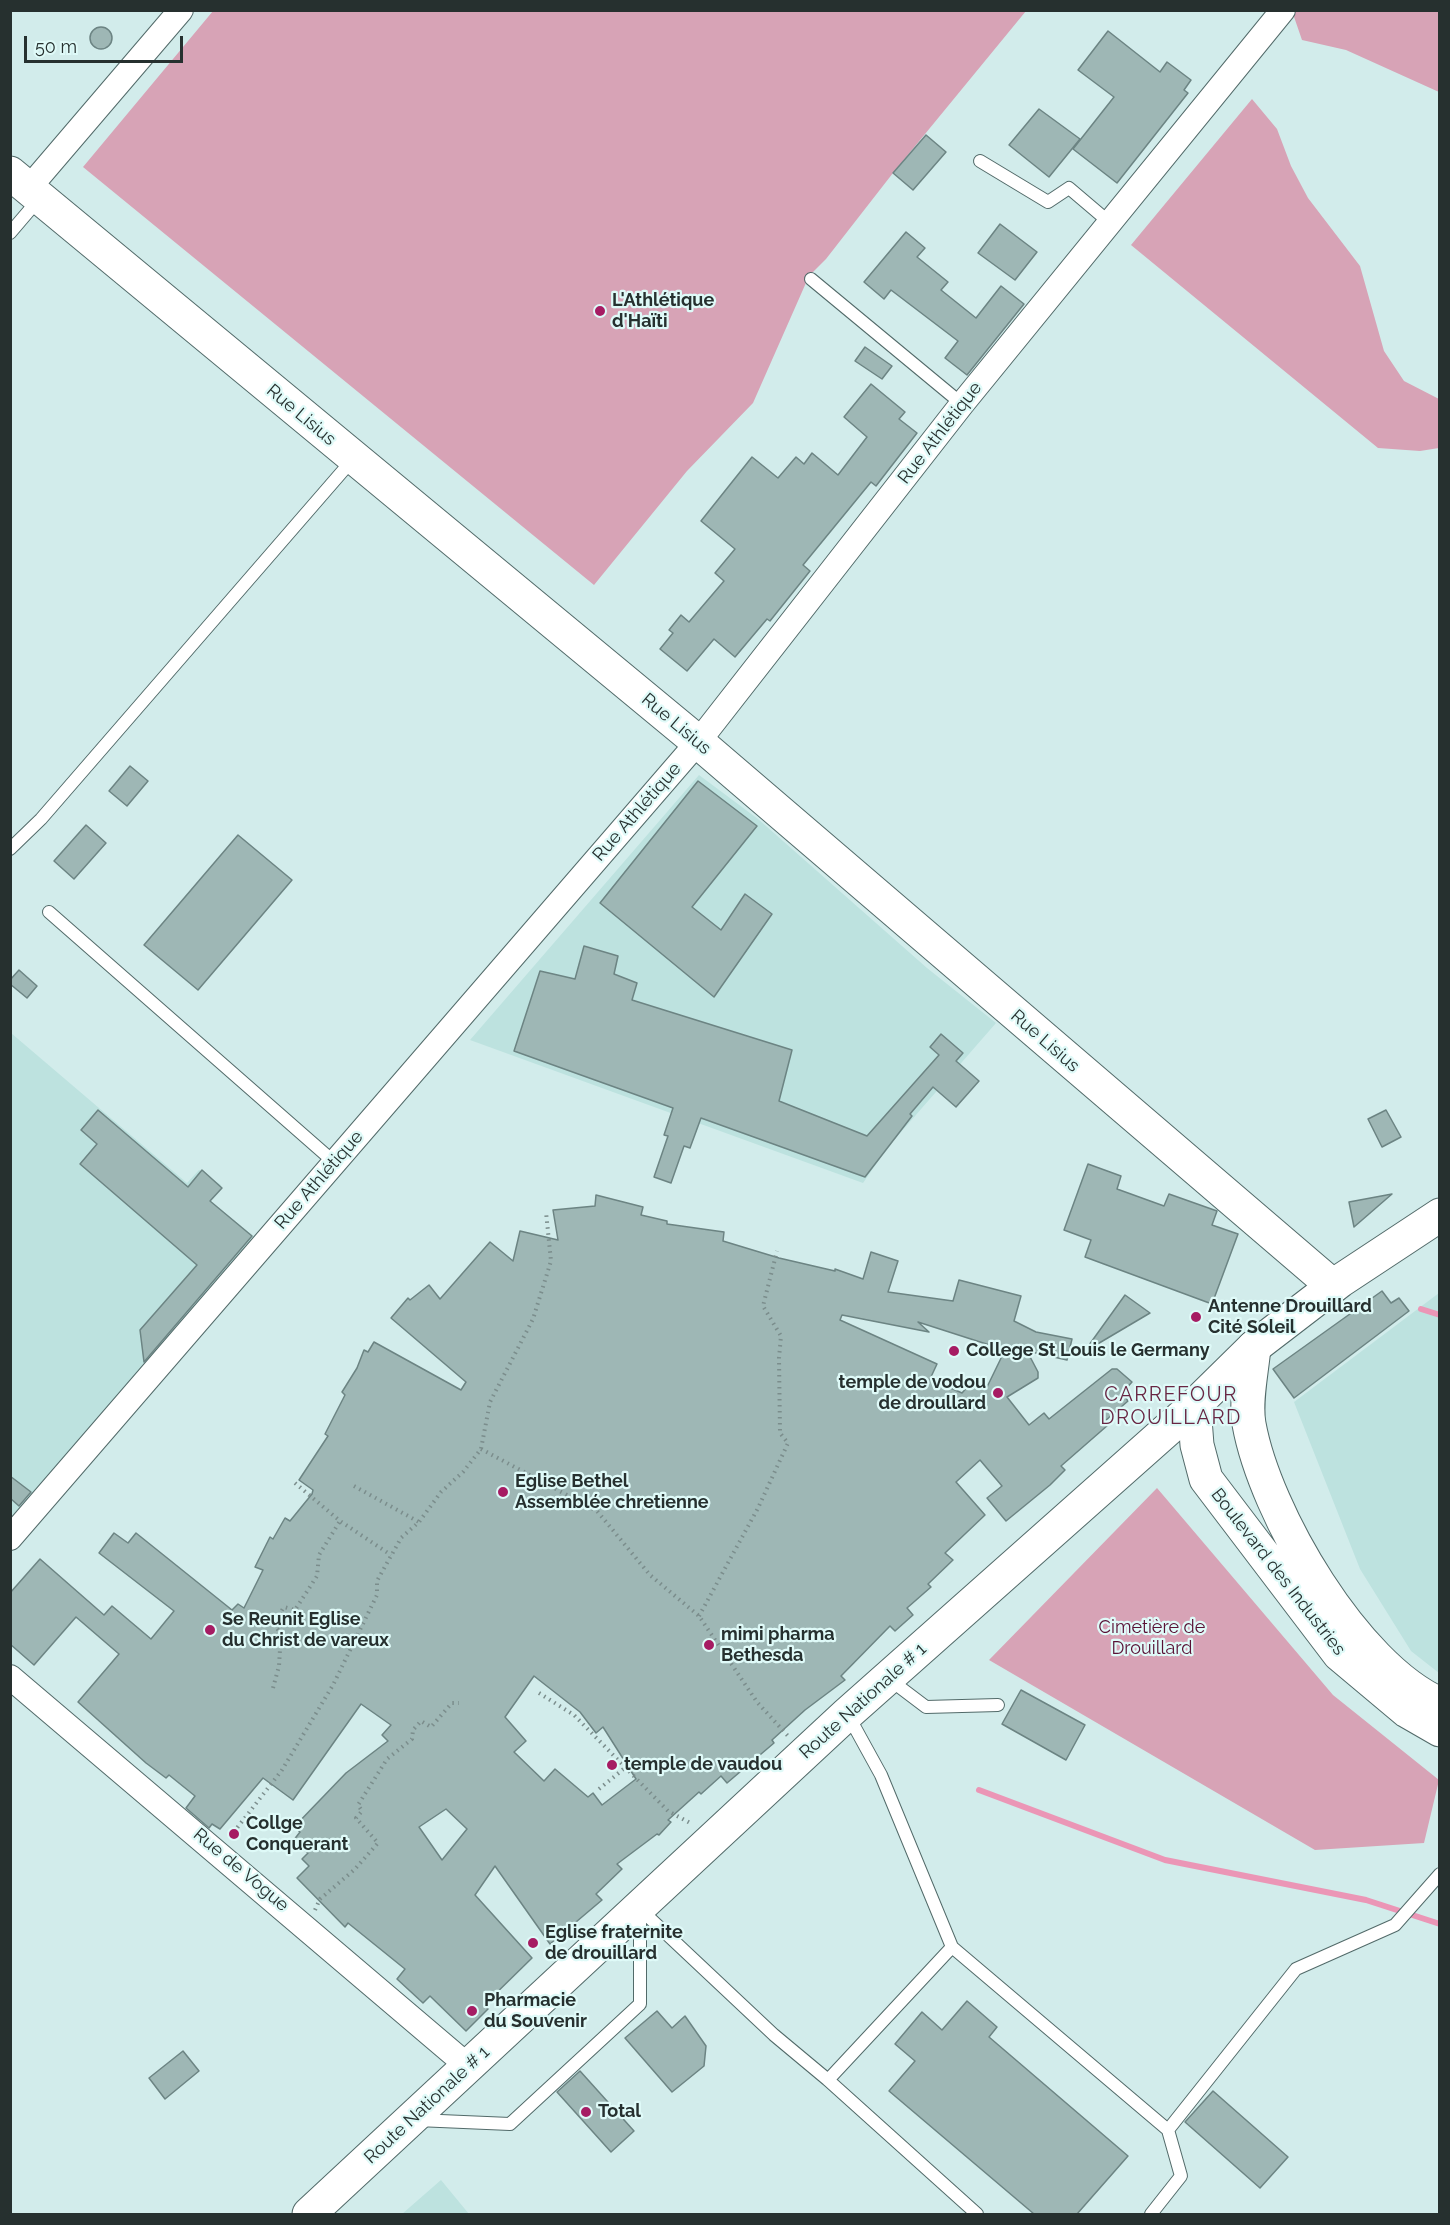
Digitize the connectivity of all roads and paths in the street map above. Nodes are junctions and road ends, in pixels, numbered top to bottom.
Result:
1 (181, 10) edge
2 (1283, 10) edge
3 (980, 161) dead end
4 (26, 187) edge
5 (1109, 222) junction
6 (10, 234) edge
7 (811, 279) dead end
8 (962, 404) junction
9 (354, 458) junction
10 (698, 741) junction
11 (10, 849) edge
12 (49, 912) dead end
13 (334, 1162) junction
14 (546, 1212) dead end
15 (1440, 1215) edge
16 (777, 1251) dead end
17 (1336, 1283) junction
18 (1254, 1347) junction
19 (1194, 1406) junction
20 (481, 1449) junction
21 (295, 1483) dead end
22 (354, 1486) dead end
23 (340, 1521) junction
24 (419, 1522) junction
25 (10, 1538) edge
26 (391, 1555) junction
27 (699, 1616) junction
28 (10, 1677) edge
29 (888, 1678) junction
30 (273, 1688) dead end
31 (539, 1693) dead end
32 (459, 1703) dead end
33 (1440, 1704) edge
34 (999, 1705) dead end
35 (847, 1714) junction
36 (1440, 1730) edge
37 (804, 1755) junction
38 (626, 1767) junction
39 (598, 1789) dead end
40 (717, 1837) junction
41 (218, 1852) junction
42 (1436, 1877) edge
43 (640, 1908) junction
44 (307, 1926) junction
45 (952, 1947) junction
46 (469, 2067) junction
47 (828, 2080) junction
48 (411, 2120) junction
49 (1168, 2130) junction
50 (309, 2214) edge
51 (976, 2214) edge
52 (1151, 2214) edge

1 - 4 street
2 - 5 street, Rue Athlétique
3 - 5 lane
4 - 6 lane
4 - 9 main road, Rue Lisius
5 - 8 street, Rue Athlétique
7 - 8 lane
8 - 10 street, Rue Athlétique
9 - 10 main road, Rue Lisius
9 - 11 lane
10 - 13 street, Rue Athlétique
10 - 17 main road, Rue Lisius
12 - 13 lane
13 - 25 street, Rue Athlétique
14 - 20 path
15 - 17 main road, Route Nationale # 1
16 - 27 path
17 - 18 main road, Route Nationale # 1
18 - 19 main road, Route Nationale # 1
18 - 33 main road, Boulevard des Industries
19 - 29 main road, Route Nationale # 1
19 - 36 main road, Boulevard des Industries
20 - 24 path
20 - 27 path
21 - 23 path
22 - 24 path
23 - 26 path
23 - 30 path
24 - 26 path
26 - 41 path
27 - 37 path
28 - 41 street, Rue de Vogue
29 - 34 lane
29 - 35 main road, Route Nationale # 1
31 - 38 path
32 - 44 path
35 - 37 main road, Route Nationale # 1
35 - 45 lane
37 - 40 main road, Route Nationale # 1
38 - 39 path
38 - 40 path
40 - 43 main road, Route Nationale # 1
41 - 44 street, Rue de Vogue
42 - 49 lane
43 - 46 main road, Route Nationale # 1
43 - 47 lane
43 - 48 lane
44 - 46 street, Rue de Vogue
45 - 47 lane
45 - 49 lane
46 - 48 main road, Route Nationale # 1
47 - 51 lane
48 - 50 main road, Route Nationale # 1
49 - 52 lane

